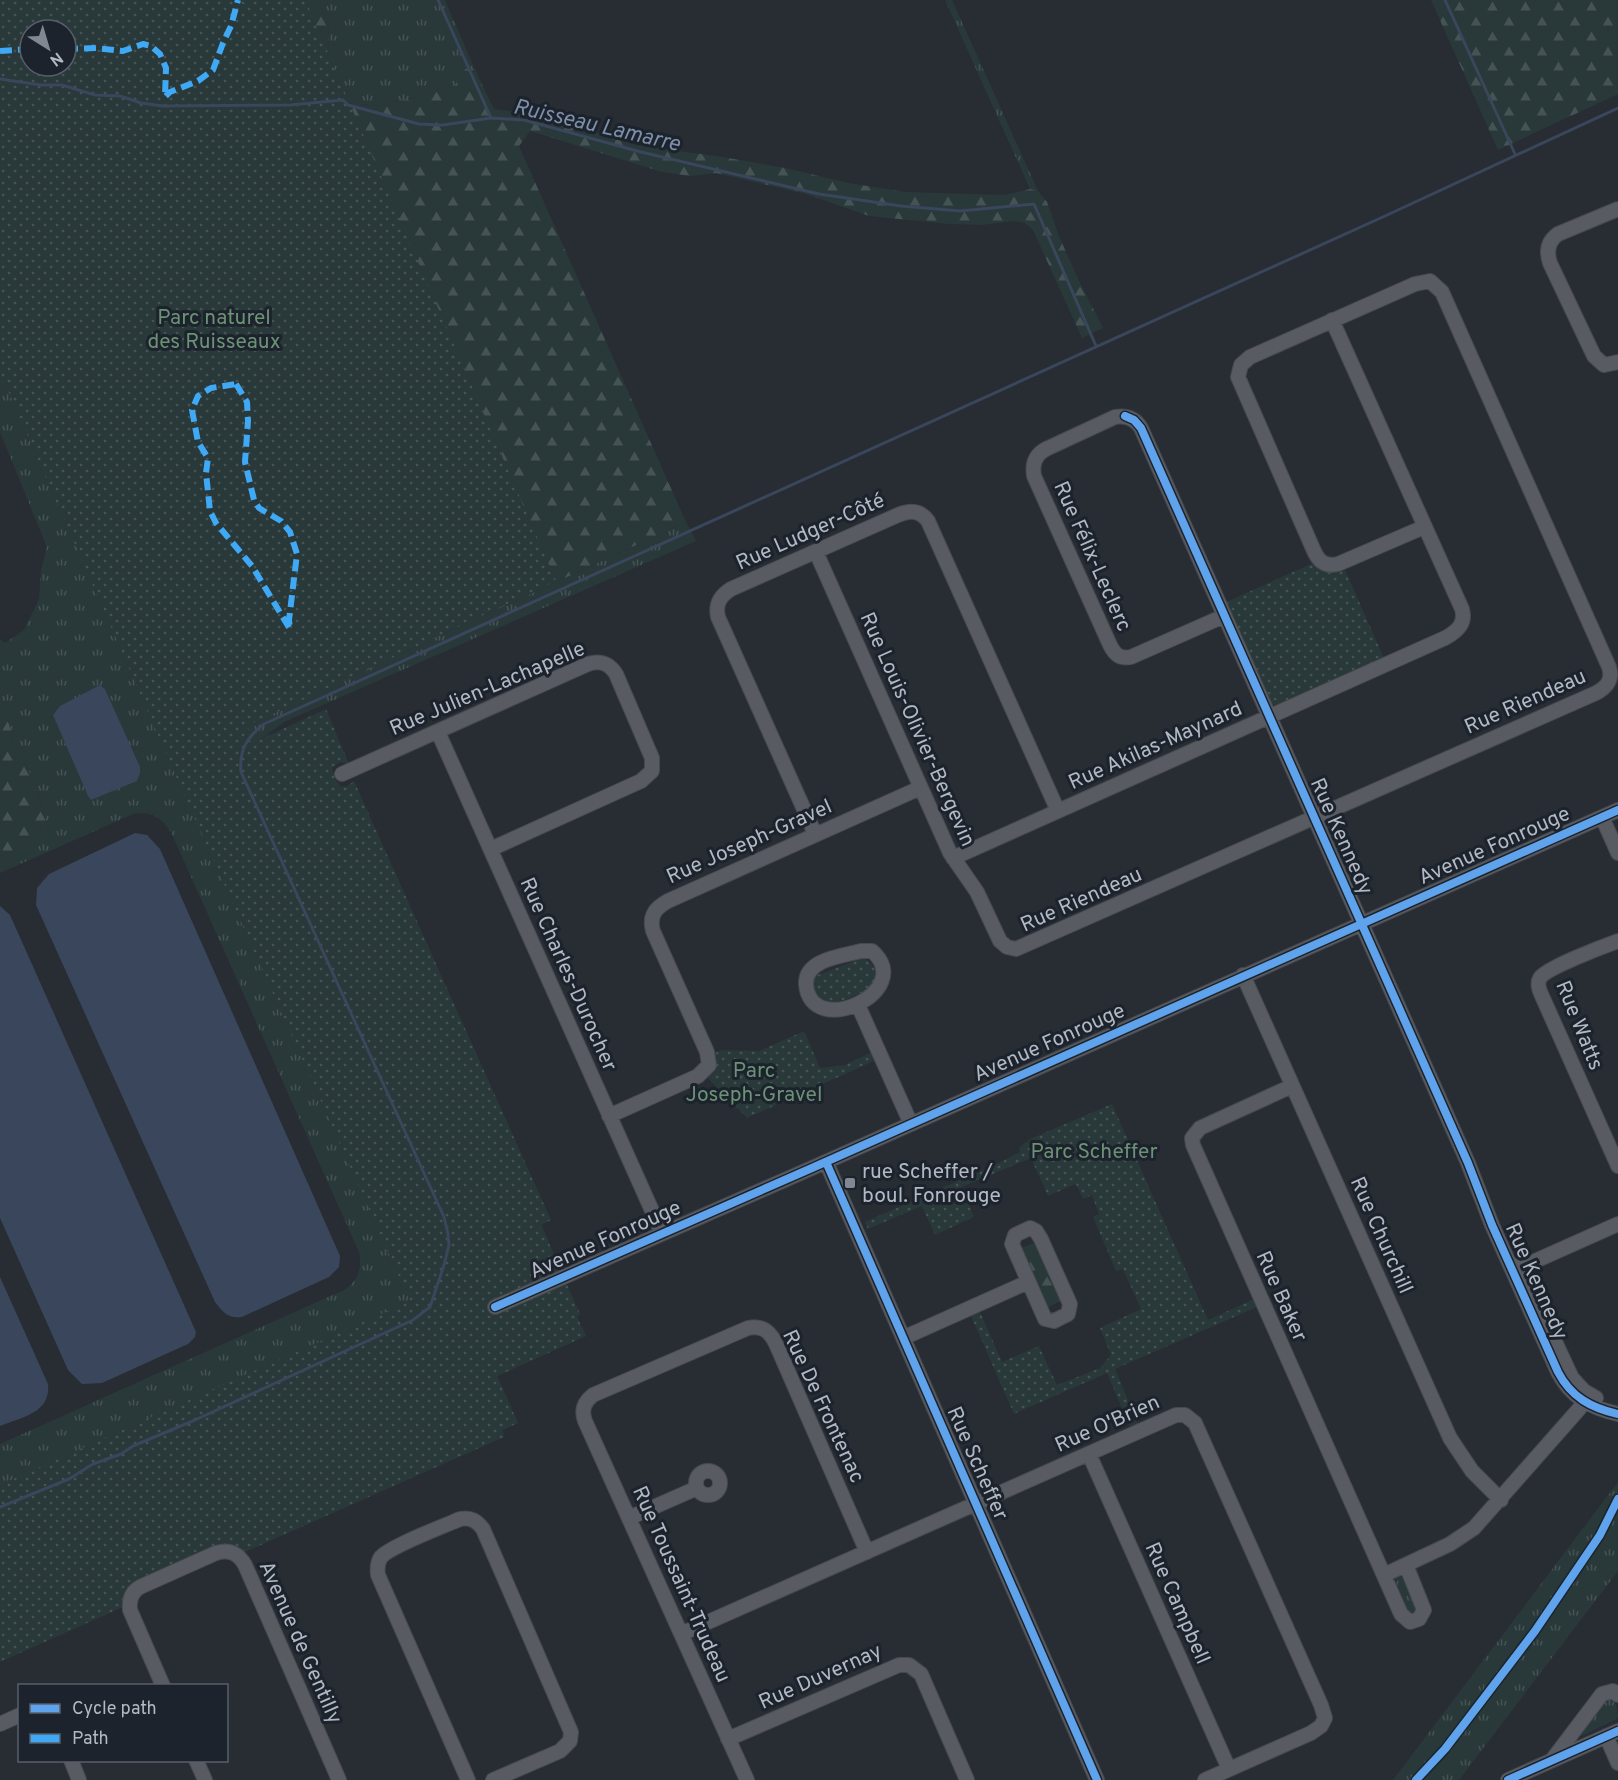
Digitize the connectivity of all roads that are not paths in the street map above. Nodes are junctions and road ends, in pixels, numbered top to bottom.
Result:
1 (1618, 209) edge
2 (1332, 320) junction
3 (1618, 362) edge
4 (1125, 416) joint
5 (1424, 527) junction
6 (816, 552) junction
7 (1224, 616) junction
8 (1269, 717) junction
9 (438, 732) junction
10 (342, 774) dead end
11 (920, 788) junction
12 (1618, 810) edge
13 (1058, 811) junction
14 (1602, 817) junction
15 (1315, 818) junction
16 (815, 834) junction
17 (491, 849) junction
18 (1618, 853) edge
19 (953, 858) junction
20 (1361, 923) junction
21 (1618, 940) edge
22 (1009, 948) joint
23 (1243, 975) junction
24 (858, 1005) junction
25 (1292, 1086) junction
26 (609, 1116) junction
27 (911, 1124) junction
28 (826, 1162) junction
29 (1618, 1166) edge
30 (1618, 1224) edge
31 (662, 1233) junction
32 (1517, 1269) junction
33 (1028, 1282) junction
34 (495, 1307) dead end
35 (903, 1338) junction
36 (1586, 1398) junction
37 (1618, 1404) edge
38 (584, 1405) joint
39 (1618, 1414) edge
40 (1089, 1454) junction
41 (697, 1488) dead end
42 (1501, 1500) junction
43 (976, 1504) junction
44 (629, 1518) junction
45 (867, 1552) junction
46 (1406, 1565) junction
47 (1384, 1575) junction
48 (681, 1634) junction
49 (162, 1684) edge
50 (1618, 1695) edge
51 (18, 1716) edge
52 (0, 1724) edge
53 (1613, 1738) edge
54 (728, 1739) junction
55 (1551, 1761) junction
56 (71, 1762) edge
57 (196, 1762) edge
58 (1618, 1763) edge
59 (1229, 1770) junction
60 (79, 1780) edge
61 (205, 1780) edge
62 (339, 1780) edge
63 (468, 1780) edge
64 (493, 1780) edge
65 (747, 1780) edge
66 (967, 1780) edge
67 (1097, 1780) edge
68 (1205, 1780) edge
69 (1508, 1780) edge
70 (1528, 1780) edge

1 - 3 street
2 - 5 street, Rue Akilas-Maynard
2 - 5 street
2 - 15 street, Rue Riendeau
4 - 7 street, Rue Kennedy
4 - 7 street, Rue Félix-Leclerc
5 - 8 street, Rue Akilas-Maynard
6 - 11 street, Rue Louis-Olivier-Bergevin
6 - 13 street, Rue Ludger-Côté
6 - 16 street, Rue Ludger-Côté
7 - 8 street, Rue Kennedy
8 - 13 street, Rue Akilas-Maynard
8 - 15 street, Rue Kennedy
9 - 10 street, Rue Julien-Lachapelle
9 - 17 street, Rue Charles-Durocher
9 - 17 street, Rue Julien-Lachapelle
11 - 16 street, Rue Joseph-Gravel
11 - 19 street, Rue Louis-Olivier-Bergevin
12 - 14 street, Avenue Fonrouge
13 - 19 street, Rue Akilas-Maynard
14 - 18 street
14 - 20 street, Avenue Fonrouge
15 - 20 street, Rue Kennedy
15 - 22 street, Rue Riendeau
16 - 26 street, Rue Joseph-Gravel
17 - 26 street, Rue Charles-Durocher
19 - 22 street, Rue Louis-Olivier-Bergevin
20 - 23 street, Avenue Fonrouge
20 - 32 street, Rue Kennedy
21 - 29 street, Rue Watts
23 - 25 street, Rue Churchill
23 - 27 street, Avenue Fonrouge
24 - 24 street
24 - 27 street
25 - 42 street, Rue Churchill
25 - 47 street, Rue Baker
26 - 31 street, Rue Charles-Durocher
27 - 28 street, Avenue Fonrouge
28 - 31 street, Avenue Fonrouge
28 - 35 street, Rue Scheffer
30 - 32 street
31 - 34 street, Avenue Fonrouge
32 - 36 street, Rue Kennedy
33 - 33 street
33 - 35 street
35 - 43 street, Rue Scheffer
36 - 37 street, Rue Kennedy
36 - 39 street, Rue Kennedy
36 - 42 street
38 - 44 street, Rue Toussaint-Trudeau
38 - 45 street, Rue De Frontenac
40 - 43 street, Rue O'Brien
40 - 59 street, Rue Campbell
40 - 59 street, Rue O'Brien
41 - 44 street
42 - 46 street
43 - 45 street, Rue O'Brien
43 - 67 street, Rue Scheffer
44 - 48 street, Rue Toussaint-Trudeau
45 - 48 street, Rue O'Brien
46 - 47 street
46 - 47 street, Rue Baker
48 - 54 street, Rue Toussaint-Trudeau
49 - 62 street, Avenue de Gentilly
50 - 55 street
51 - 52 street
53 - 55 street
53 - 58 street
53 - 70 street
54 - 65 street, Rue Toussaint-Trudeau
54 - 66 street, Rue Duvernay
55 - 69 street
56 - 60 street
57 - 61 street
59 - 68 street, Rue O'Brien
63 - 64 street

